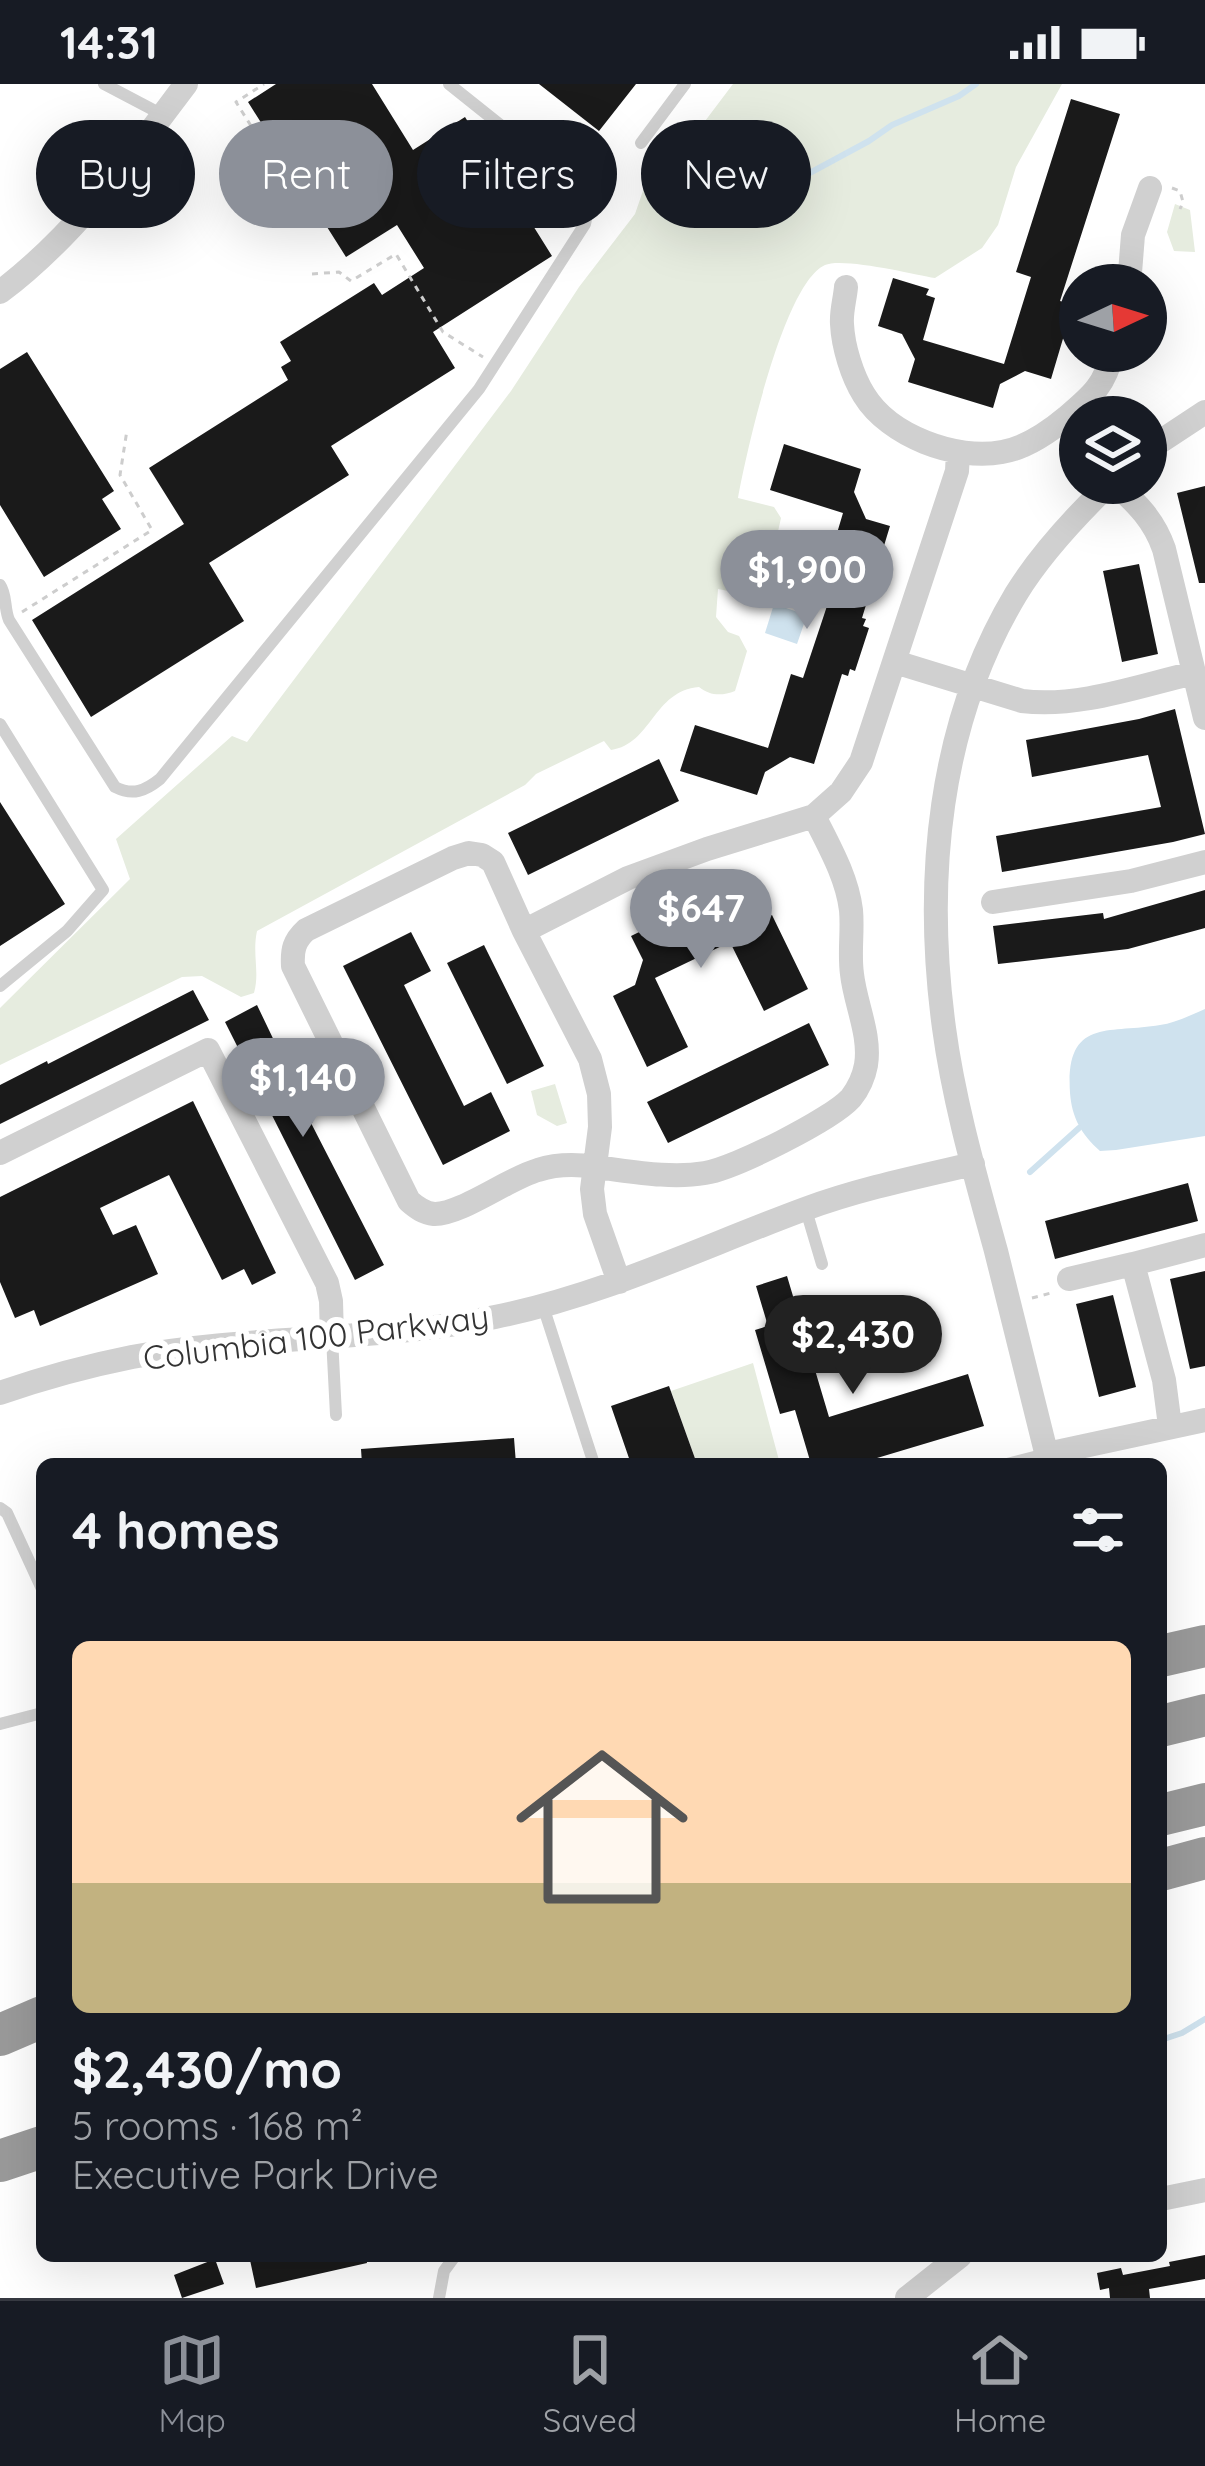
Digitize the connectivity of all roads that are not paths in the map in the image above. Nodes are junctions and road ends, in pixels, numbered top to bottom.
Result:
1 (107, 84) edge
2 (186, 84) edge
3 (449, 84) edge
4 (685, 84) edge
5 (163, 115) junction
6 (658, 120) edge
7 (1150, 188) dead end
8 (1131, 264) edge
9 (846, 287) dead end
10 (0, 292) edge
11 (1105, 372) edge
12 (1205, 412) edge
13 (1167, 437) edge
14 (958, 452) junction
15 (1089, 504) edge
16 (1137, 504) edge
17 (0, 585) edge
18 (895, 662) junction
19 (1193, 673) junction
20 (972, 687) junction
21 (1205, 718) edge
22 (0, 724) edge
23 (814, 816) junction
24 (1205, 862) edge
25 (993, 902) dead end
26 (524, 931) junction
27 (0, 986) edge
28 (0, 1153) edge
29 (973, 1164) junction
30 (595, 1167) junction
31 (806, 1209) junction
32 (1205, 1245) edge
33 (822, 1264) dead end
34 (1133, 1264) junction
35 (1069, 1279) dead end
36 (619, 1282) junction
37 (543, 1306) junction
38 (332, 1337) junction
39 (0, 1393) edge
40 (336, 1415) dead end
41 (1205, 1420) edge
42 (1170, 1426) junction
43 (591, 1458) edge
44 (1048, 1458) edge
45 (1052, 1458) edge
46 (0, 1508) edge
47 (36, 1576) edge
48 (1205, 1646) edge
49 (1167, 1654) edge
50 (36, 1715) edge
51 (1205, 1715) edge
52 (0, 1724) edge
53 (1167, 1724) edge
54 (1205, 1804) edge
55 (1167, 1814) edge
56 (1205, 1858) edge
57 (1167, 1868) edge
58 (36, 2020) edge
59 (0, 2035) edge
60 (36, 2149) edge
61 (0, 2161) edge
62 (1205, 2190) edge
63 (1167, 2198) edge
64 (451, 2262) edge
65 (952, 2262) edge
66 (439, 2298) edge
67 (907, 2298) edge

1 - 5 lane
2 - 5 street
3 - 17 lane
4 - 6 lane
5 - 10 street
7 - 8 street
9 - 14 street
11 - 14 street
12 - 13 street
14 - 18 street
15 - 20 street
16 - 19 street
18 - 20 street
18 - 23 street
19 - 20 street
19 - 21 street
20 - 29 street
22 - 27 lane
23 - 26 street
23 - 30 street
24 - 25 street
26 - 30 street
26 - 30 street
28 - 38 street
29 - 31 street, Columbia 100 Parkway
29 - 44 street
30 - 36 street
31 - 33 lane
31 - 36 street, Columbia 100 Parkway
32 - 34 street
34 - 35 street
34 - 42 street
36 - 37 street, Columbia 100 Parkway
37 - 38 street, Columbia 100 Parkway
37 - 43 lane
38 - 39 street, Columbia 100 Parkway
38 - 40 lane
41 - 42 street
42 - 45 street
46 - 47 lane
48 - 49 highway
50 - 52 lane
51 - 53 highway
54 - 55 highway
56 - 57 highway
58 - 59 highway
60 - 61 highway
62 - 63 street
64 - 66 lane
65 - 67 street

